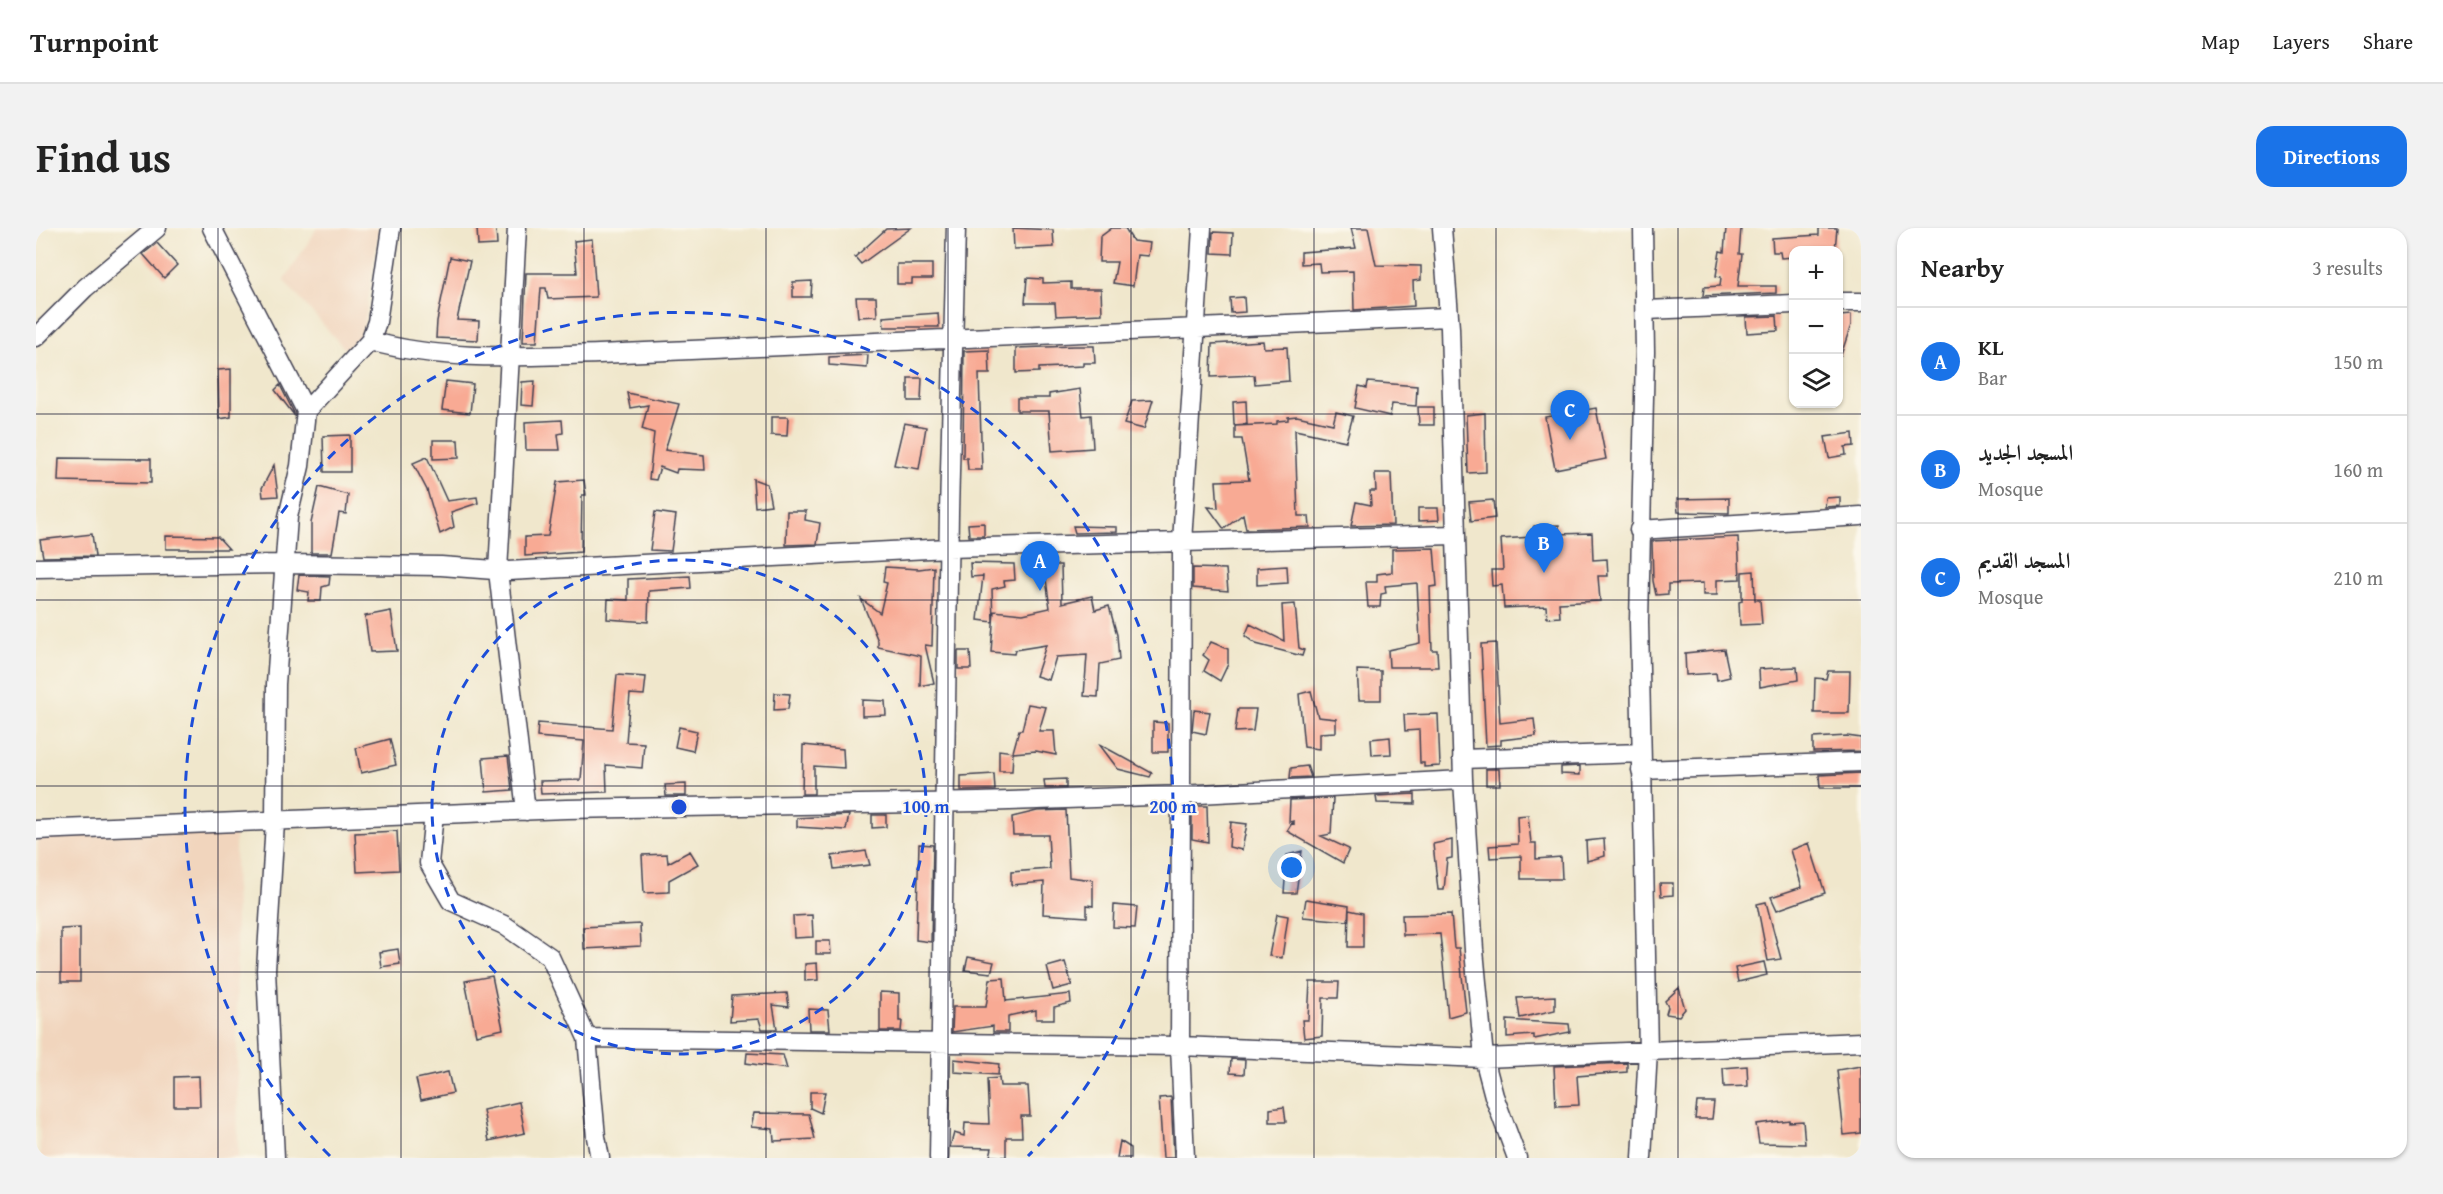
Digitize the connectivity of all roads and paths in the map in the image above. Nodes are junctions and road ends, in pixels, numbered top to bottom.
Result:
1 (157, 228) edge
2 (212, 228) edge
3 (392, 228) edge
4 (517, 228) edge
5 (956, 228) edge
6 (1202, 228) edge
7 (1442, 228) edge
8 (1643, 228) edge
9 (1861, 302) edge
10 (1843, 303) edge
11 (1789, 304) edge
12 (1646, 310) junction
13 (1449, 317) junction
14 (1198, 327) junction
15 (36, 337) edge
16 (953, 337) junction
17 (370, 341) junction
18 (512, 356) junction
19 (306, 411) junction
20 (1861, 516) edge
21 (1639, 530) junction
22 (1455, 535) junction
23 (1182, 542) junction
24 (948, 548) junction
25 (284, 564) junction
26 (36, 568) edge
27 (498, 571) junction
28 (1462, 759) junction
29 (1641, 761) junction
30 (1861, 762) edge
31 (1463, 780) junction
32 (1180, 795) junction
33 (944, 803) junction
34 (526, 811) junction
35 (434, 814) junction
36 (275, 822) junction
37 (36, 830) edge
38 (587, 1038) junction
39 (1861, 1042) edge
40 (940, 1043) junction
41 (1180, 1046) junction
42 (1648, 1051) junction
43 (1484, 1058) junction
44 (274, 1158) edge
45 (600, 1158) edge
46 (939, 1158) edge
47 (1185, 1158) edge
48 (1517, 1158) edge
49 (1642, 1158) edge

1 - 15 street
2 - 19 street
3 - 17 street
4 - 18 street
5 - 16 street
6 - 14 street
7 - 13 street
8 - 12 street
9 - 10 street
11 - 12 street
12 - 21 street
13 - 14 street
13 - 22 street
14 - 16 street
14 - 23 street
16 - 18 street
16 - 24 street
17 - 18 street
17 - 19 street
18 - 27 street
19 - 25 street
20 - 21 street
21 - 29 street
22 - 23 street
22 - 28 street
23 - 24 street
23 - 32 street
24 - 27 street
24 - 33 street
25 - 26 street
25 - 27 street
25 - 36 street
27 - 34 street
28 - 29 street
28 - 31 street
29 - 30 street
29 - 42 street
31 - 32 street
31 - 43 street
32 - 33 street
32 - 41 street
33 - 34 street
33 - 40 street
34 - 35 street
35 - 36 street
35 - 38 street
36 - 37 street
36 - 44 street
38 - 40 street
38 - 45 street
39 - 42 street
40 - 41 street
40 - 46 street
41 - 43 street
41 - 47 street
42 - 43 street
42 - 49 street
43 - 48 street

